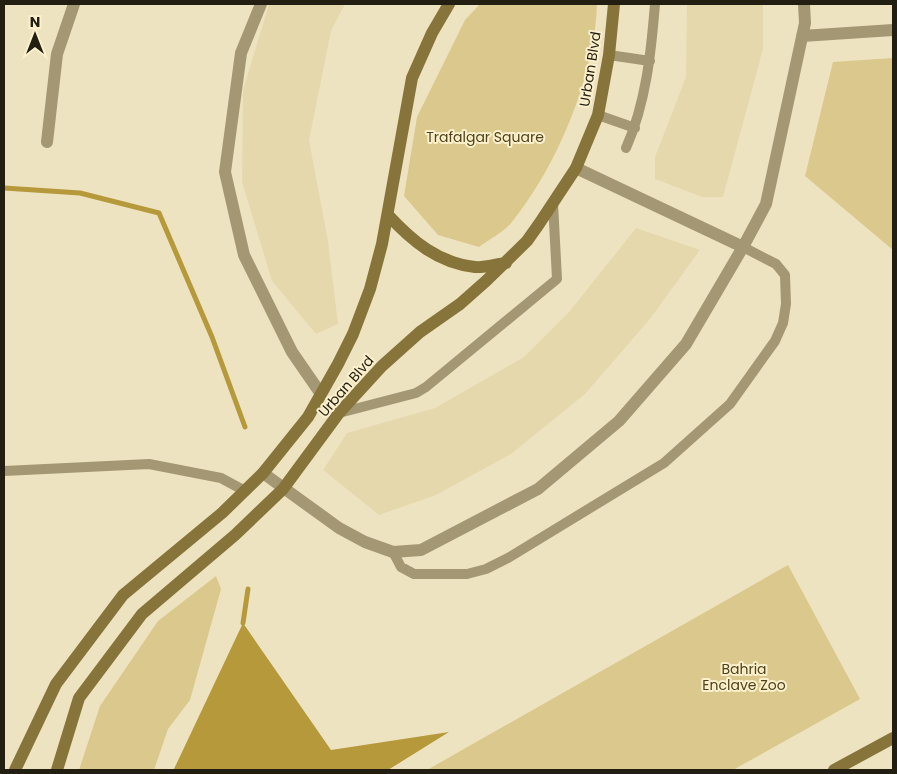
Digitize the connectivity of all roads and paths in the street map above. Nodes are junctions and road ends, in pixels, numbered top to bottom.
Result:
1 (74, 4) edge
2 (261, 4) edge
3 (449, 4) edge
4 (614, 4) edge
5 (655, 4) edge
6 (804, 4) edge
7 (893, 30) edge
8 (802, 36) junction
9 (609, 56) junction
10 (650, 61) junction
11 (598, 115) junction
12 (635, 128) junction
13 (47, 142) dead end
14 (626, 148) dead end
15 (576, 168) junction
16 (553, 203) junction
17 (388, 214) junction
18 (743, 247) junction
19 (506, 262) junction
20 (321, 394) junction
21 (339, 413) junction
22 (4, 471) edge
23 (263, 473) junction
24 (283, 489) junction
25 (244, 491) junction
26 (393, 552) junction
27 (893, 738) edge
28 (16, 770) edge
29 (57, 770) edge
30 (834, 770) edge

1 - 13 street
2 - 20 street
3 - 17 street, Urban Blvd
4 - 9 street, Urban Blvd
5 - 10 lane
6 - 8 street
7 - 8 street
8 - 18 street
9 - 10 lane
9 - 11 street, Urban Blvd
10 - 12 lane
11 - 12 lane
11 - 15 street, Urban Blvd
12 - 14 lane
15 - 16 street, Urban Blvd
15 - 18 street
16 - 19 street, Urban Blvd
16 - 21 lane
17 - 19 street
17 - 20 street, Urban Blvd
18 - 26 street
18 - 26 lane
19 - 21 street, Urban Blvd
20 - 23 street, Urban Blvd
21 - 24 street, Urban Blvd
22 - 25 lane
23 - 24 street
23 - 25 street, Urban Blvd
24 - 26 street
24 - 29 street, Urban Blvd
25 - 28 street, Urban Blvd
27 - 30 street

